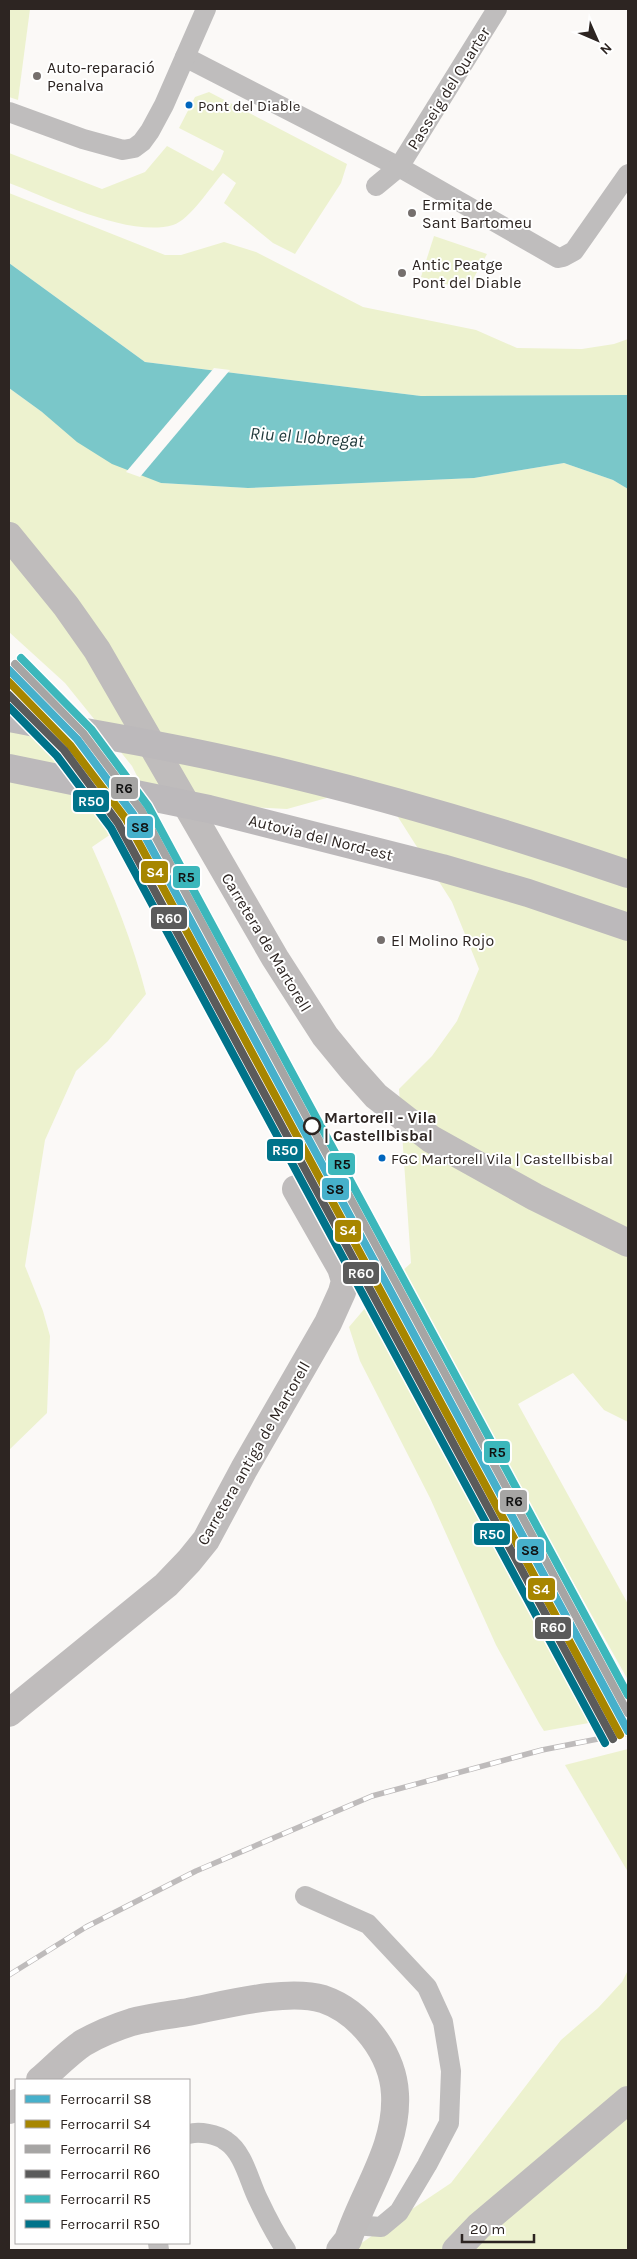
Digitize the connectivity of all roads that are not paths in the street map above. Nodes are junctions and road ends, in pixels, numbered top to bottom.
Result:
1 (206, 9) edge
2 (497, 9) edge
3 (185, 57) junction
4 (9, 112) edge
5 (399, 167) junction
6 (628, 174) edge
7 (376, 186) dead end
8 (9, 536) edge
9 (9, 718) edge
10 (9, 768) edge
11 (628, 874) edge
12 (628, 927) edge
13 (296, 1189) dead end
14 (628, 1243) edge
15 (9, 1713) edge
16 (305, 1896) dead end
17 (41, 2079) edge
18 (628, 2100) edge
19 (190, 2134) edge
20 (348, 2241) edge
21 (286, 2250) edge
22 (456, 2250) edge

1 - 3 street
2 - 5 street, Passeig del Quarter
3 - 4 street
3 - 5 street
5 - 6 street
5 - 7 street, Passeig del Quarter
8 - 14 street, Carretera de Martorell
9 - 11 highway
10 - 12 highway, Autovia del Nord-est
13 - 15 street, Carretera antiga de Martorell
16 - 20 street
17 - 20 street
18 - 22 street
19 - 21 street

